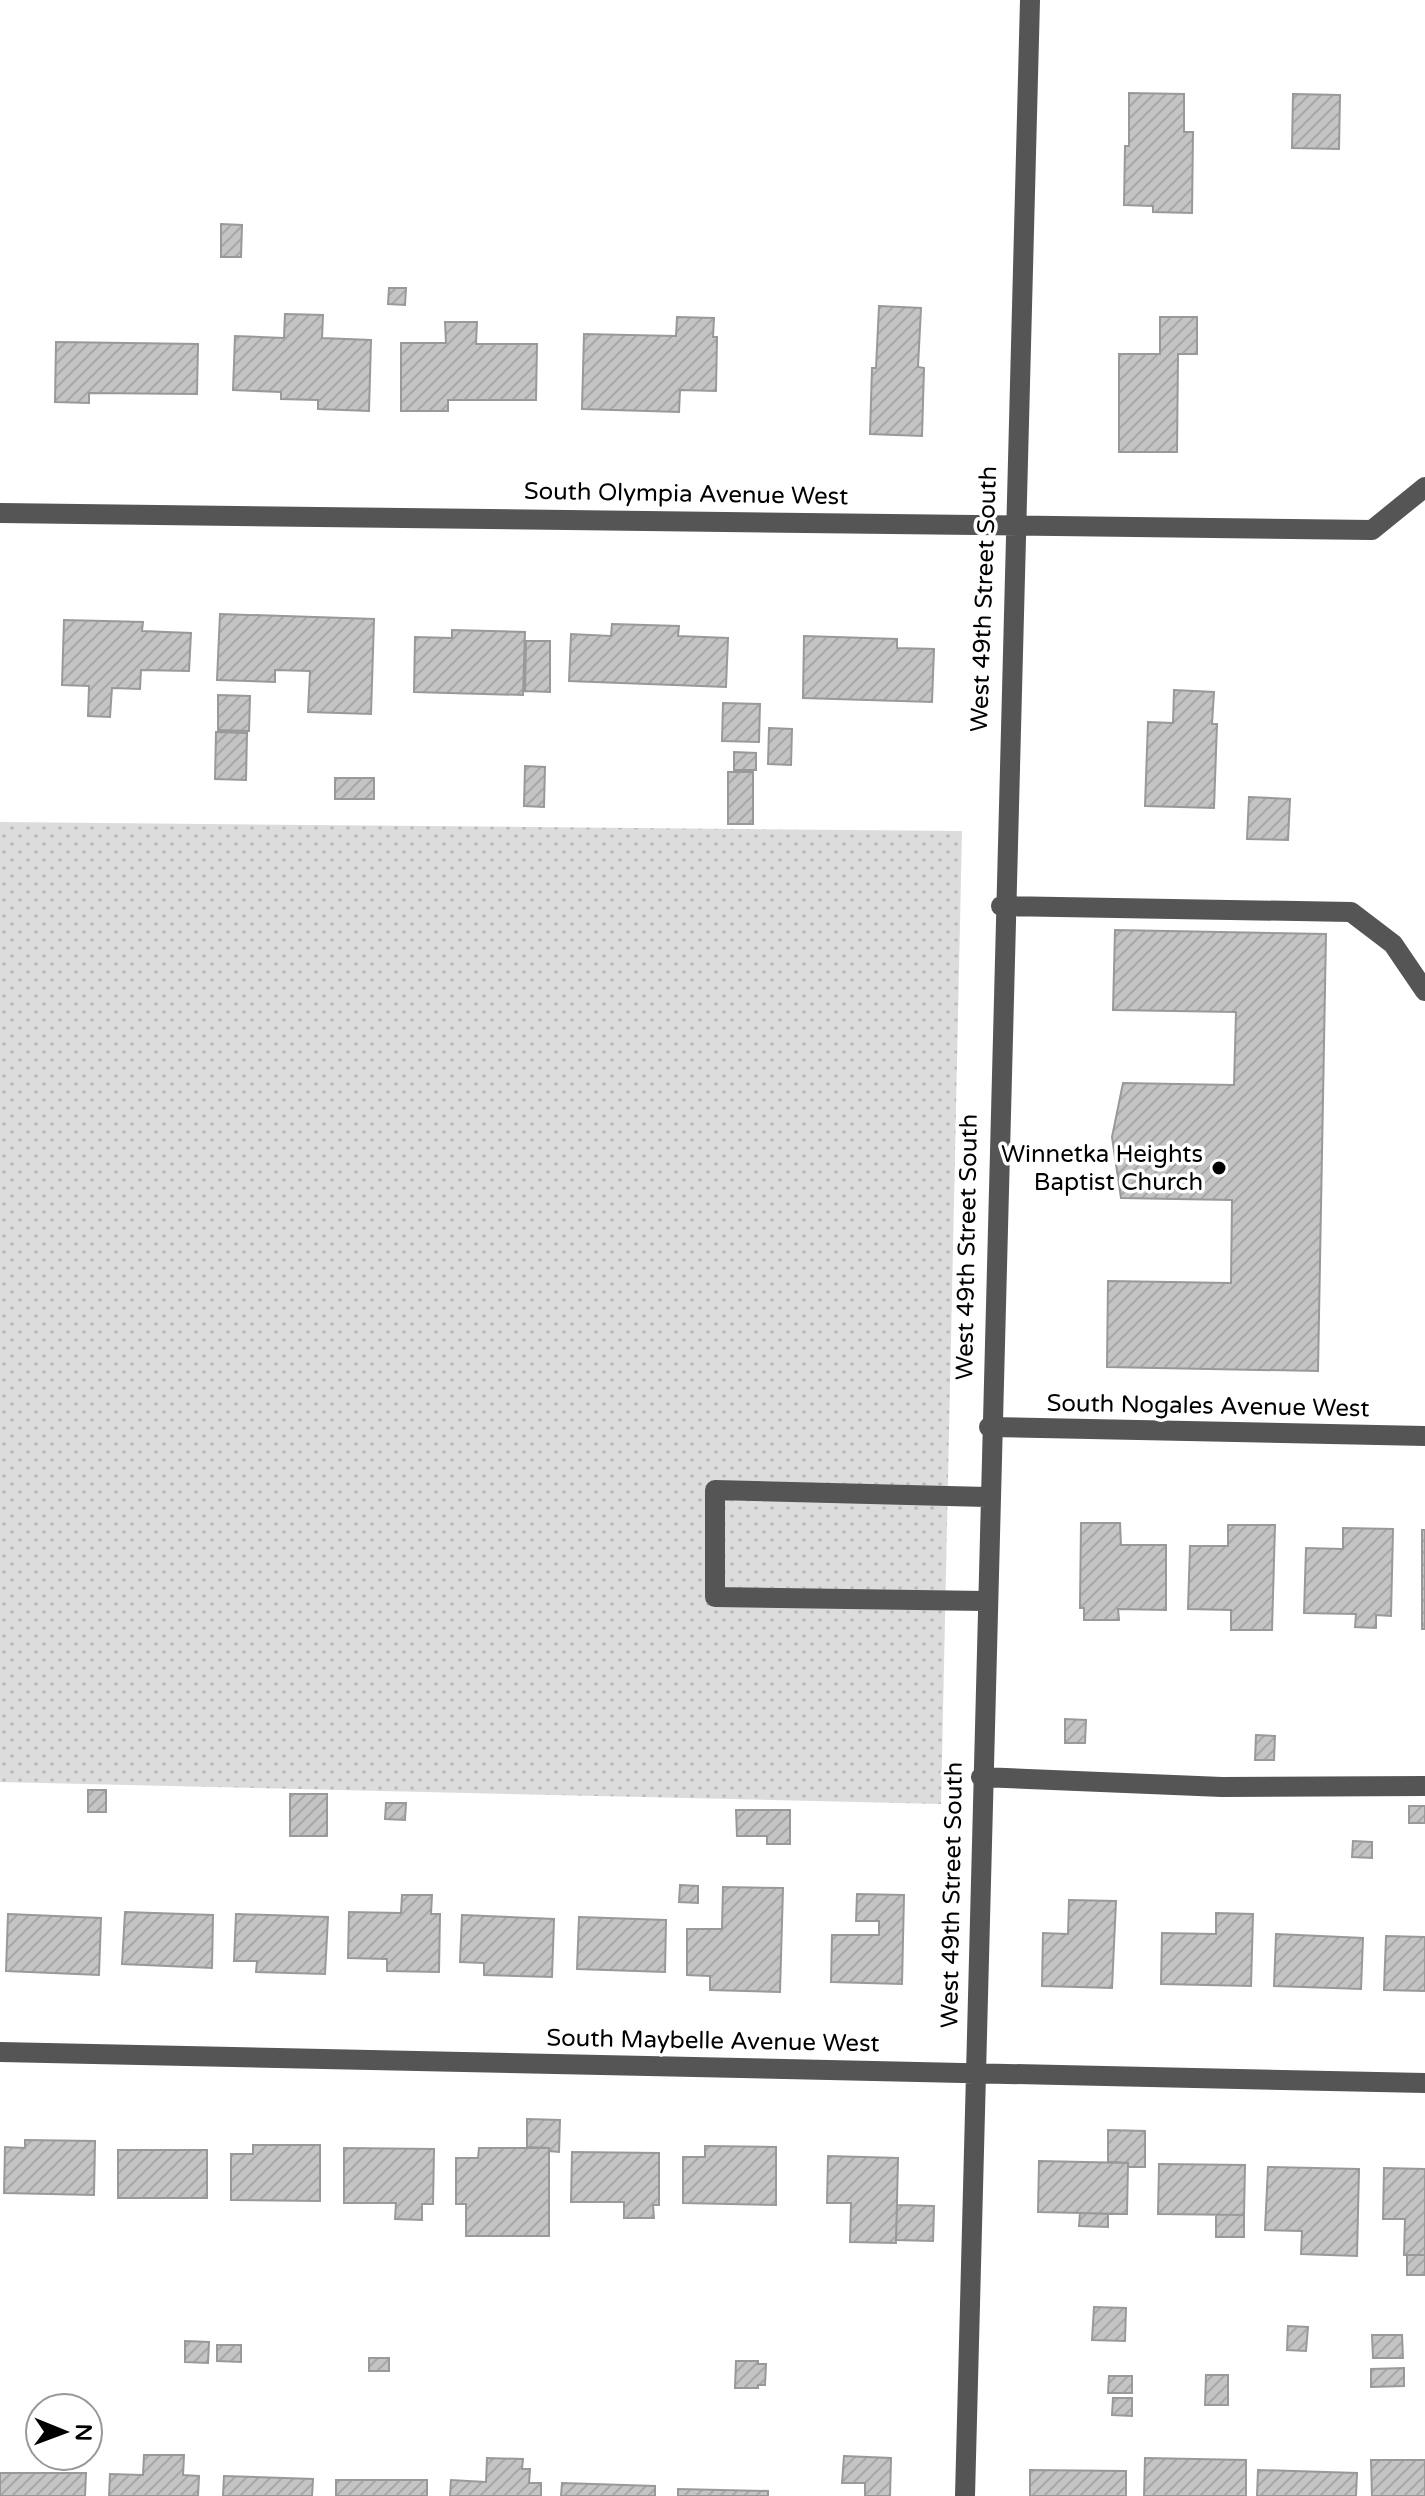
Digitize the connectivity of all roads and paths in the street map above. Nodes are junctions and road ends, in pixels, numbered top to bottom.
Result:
1 (1030, 0) edge
2 (1425, 487) edge
3 (0, 513) edge
4 (1012, 523) junction
5 (1001, 906) junction
6 (1425, 991) edge
7 (989, 1427) junction
8 (1425, 1436) edge
9 (987, 1497) junction
10 (985, 1601) junction
11 (981, 1777) junction
12 (1425, 1786) edge
13 (0, 2052) edge
14 (974, 2073) junction
15 (1425, 2083) edge
16 (965, 2496) edge

1 - 4 street, West 49th Street South
2 - 4 street, South Olympia Avenue West
3 - 4 street, South Olympia Avenue West
4 - 5 street, West 49th Street South
5 - 6 street
5 - 7 street, West 49th Street South
7 - 8 street, South Nogales Avenue West
7 - 9 street, West 49th Street South
9 - 10 street, West 49th Street South
9 - 10 street
10 - 11 street, West 49th Street South
11 - 12 street
11 - 14 street, West 49th Street South
13 - 14 street, South Maybelle Avenue West
14 - 15 street, South Maybelle Avenue West
14 - 16 street, West 49th Street South

